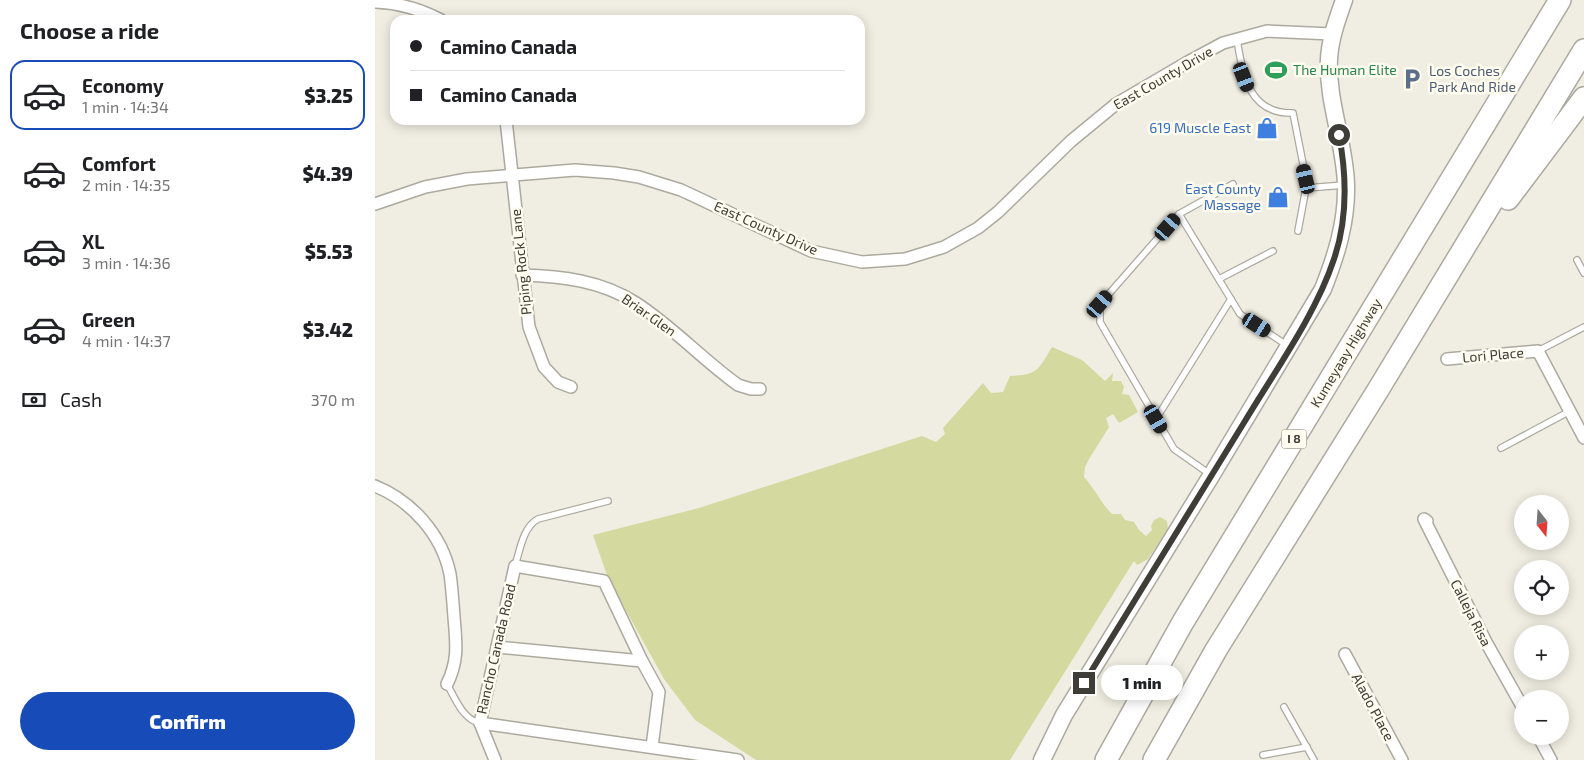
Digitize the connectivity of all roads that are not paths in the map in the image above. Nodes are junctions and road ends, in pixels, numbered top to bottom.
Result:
1 (1344, 0) edge
2 (1544, 0) edge
3 (1560, 0) edge
4 (375, 2) edge
5 (430, 15) edge
6 (1333, 34) junction
7 (1237, 40) junction
8 (1584, 50) edge
9 (1584, 98) edge
10 (1487, 121) junction
11 (506, 125) edge
12 (511, 174) junction
13 (1233, 184) dead end
14 (1346, 184) junction
15 (1306, 188) junction
16 (375, 204) edge
17 (1179, 214) junction
18 (1299, 231) dead end
19 (1475, 233) junction
20 (1273, 251) dead end
21 (1577, 260) dead end
22 (1584, 273) edge
23 (522, 275) junction
24 (1219, 279) junction
25 (1231, 299) junction
26 (1584, 327) edge
27 (1290, 347) junction
28 (1538, 351) junction
29 (1447, 359) dead end
30 (571, 387) dead end
31 (760, 389) dead end
32 (1570, 411) junction
33 (1156, 419) junction
34 (1584, 438) edge
35 (1501, 448) dead end
36 (1211, 476) junction
37 (375, 486) edge
38 (608, 501) dead end
39 (1427, 521) dead end
40 (515, 566) junction
41 (497, 647) junction
42 (1345, 654) dead end
43 (642, 661) junction
44 (447, 684) joint
45 (1514, 692) edge
46 (1284, 707) dead end
47 (479, 723) junction
48 (1543, 745) edge
49 (1307, 747) junction
50 (652, 748) junction
51 (1263, 755) dead end
52 (495, 760) edge
53 (738, 760) edge
54 (1042, 760) edge
55 (1106, 760) edge
56 (1154, 760) edge
57 (1314, 760) edge
58 (1402, 760) edge
59 (1551, 760) edge

1 - 6 street
2 - 10 highway
3 - 10 highway, Kumeyaay Highway / I 8
4 - 5 street
6 - 7 street, East County Drive
6 - 14 street
7 - 12 street, East County Drive
7 - 15 lane
8 - 19 highway
9 - 19 highway
10 - 55 highway, Kumeyaay Highway / I 8
11 - 12 street, Piping Rock Lane
12 - 16 street, East County Drive
12 - 23 street, Piping Rock Lane
13 - 17 lane
14 - 15 lane
14 - 27 street
15 - 18 lane
17 - 24 lane
17 - 33 lane
19 - 56 highway
20 - 24 lane
21 - 22 lane
23 - 30 street, Piping Rock Lane
23 - 31 street, Briar Glen
24 - 25 lane
25 - 27 lane
25 - 33 lane
26 - 28 lane
27 - 36 street
28 - 29 street, Lori Place
28 - 32 street
32 - 34 street
32 - 35 lane
33 - 36 lane
36 - 54 street
37 - 44 street
38 - 40 lane
39 - 45 street, Calleja Risa
40 - 41 street, Rancho Canada Road
40 - 43 street
41 - 43 street
41 - 47 street, Rancho Canada Road
42 - 58 street, Alado Place
43 - 50 street
44 - 47 lane
46 - 49 lane
47 - 50 street
47 - 52 street, Rancho Canada Road
48 - 59 street
49 - 51 lane
49 - 57 lane
50 - 53 street

